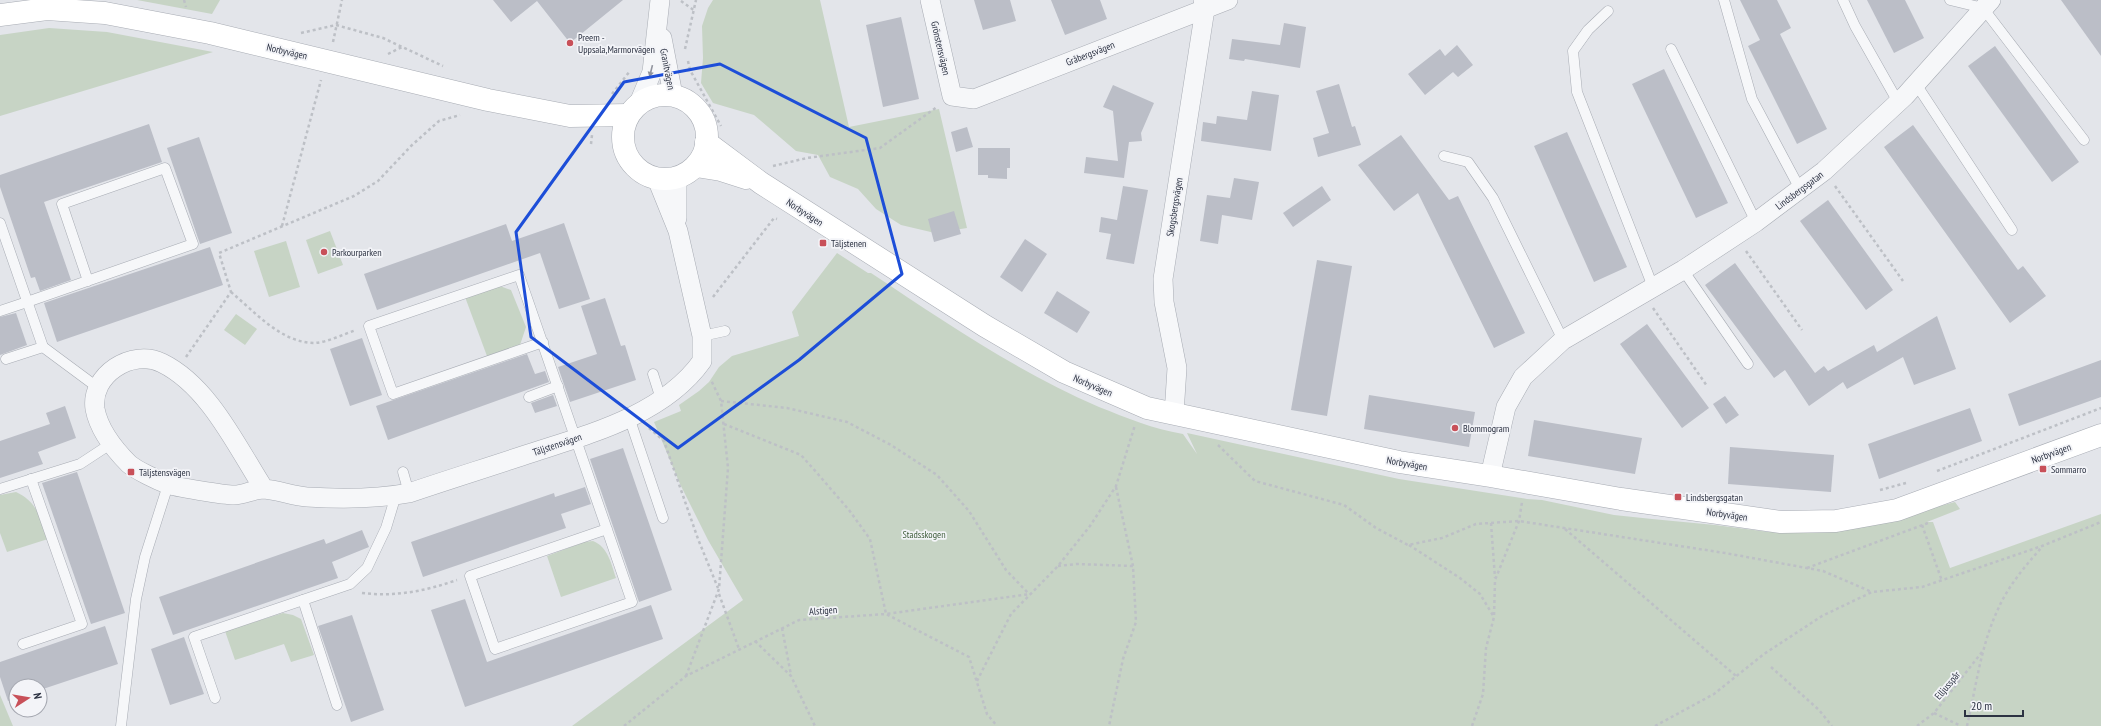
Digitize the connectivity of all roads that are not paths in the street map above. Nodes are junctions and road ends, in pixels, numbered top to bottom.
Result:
1 (660, 0) edge
2 (930, 0) edge
3 (1228, 0) edge
4 (1724, 0) edge
5 (1844, 0) edge
6 (1950, 0) edge
7 (1204, 4) edge
8 (1987, 4) edge
9 (1608, 11) dead end
10 (0, 15) edge
11 (1671, 49) dead end
12 (660, 72) junction
13 (1916, 84) junction
14 (673, 95) junction
15 (952, 96) joint
16 (1898, 102) junction
17 (634, 109) junction
18 (570, 116) junction
19 (715, 137) junction
20 (2084, 140) dead end
21 (622, 141) junction
22 (1444, 156) dead end
23 (696, 166) junction
24 (766, 171) junction
25 (667, 178) junction
26 (1800, 189) junction
27 (1756, 222) junction
28 (0, 223) edge
29 (2012, 230) dead end
30 (1683, 270) junction
31 (88, 281) junction
32 (1648, 290) junction
33 (27, 302) junction
34 (0, 311) edge
35 (725, 331) dead end
36 (702, 336) junction
37 (1562, 340) junction
38 (543, 342) junction
39 (43, 347) junction
40 (6, 359) dead end
41 (1748, 364) dead end
42 (653, 374) dead end
43 (558, 386) junction
44 (97, 387) junction
45 (529, 397) dead end
46 (662, 399) junction
47 (1174, 414) junction
48 (631, 421) junction
49 (2101, 435) edge
50 (576, 438) junction
51 (112, 443) junction
52 (403, 472) dead end
53 (1490, 476) junction
54 (31, 479) junction
55 (168, 485) junction
56 (264, 489) junction
57 (0, 490) edge
58 (402, 494) junction
59 (663, 518) dead end
60 (607, 529) junction
61 (303, 600) junction
62 (23, 644) dead end
63 (215, 698) dead end
64 (337, 705) dead end
65 (121, 726) edge

1 - 12 street, Granitvägen
2 - 15 street, Grönstensvägen
3 - 7 street, Gråbergsvägen
4 - 26 lane
5 - 16 lane
6 - 8 lane
7 - 15 street, Gråbergsvägen
7 - 47 street, Skogsbergsvägen
8 - 13 street, Lindsbergsgatan
8 - 20 lane
9 - 32 lane
10 - 18 street, Norbyvägen
11 - 27 lane
12 - 14 street, Granitvägen
12 - 17 street, Granitvägen
13 - 16 street, Lindsbergsgatan
13 - 29 lane
14 - 17 street
14 - 19 street
16 - 26 street, Lindsbergsgatan
17 - 18 street, Norbyvägen
17 - 21 street
18 - 21 street, Norbyvägen
19 - 23 street
19 - 24 street, Norbyvägen
21 - 25 street
22 - 37 lane
23 - 24 street, Norbyvägen
23 - 25 street
24 - 47 street, Norbyvägen
25 - 36 street
26 - 27 street, Lindsbergsgatan
27 - 30 street, Lindsbergsgatan
28 - 33 lane
30 - 32 street, Lindsbergsgatan
30 - 41 lane
31 - 31 lane
31 - 33 lane
32 - 37 street, Lindsbergsgatan
33 - 34 lane
33 - 39 lane
35 - 36 lane
36 - 46 street, Täljstensvägen
37 - 53 street, Lindsbergsgatan
38 - 38 lane
38 - 43 lane
39 - 40 lane
39 - 44 lane
42 - 46 lane
43 - 45 lane
43 - 50 lane
44 - 51 street, Täljstensvägen
44 - 56 street
46 - 48 street, Täljstensvägen
47 - 53 street, Norbyvägen
48 - 50 street, Täljstensvägen
48 - 59 lane
49 - 53 street, Norbyvägen
50 - 58 street, Täljstensvägen
50 - 60 lane
51 - 54 lane
51 - 55 street, Täljstensvägen
52 - 58 lane
54 - 57 lane
54 - 62 lane
55 - 56 street, Täljstensvägen
55 - 65 lane
56 - 58 street, Täljstensvägen
58 - 61 lane
60 - 60 lane
61 - 63 lane
61 - 64 lane

